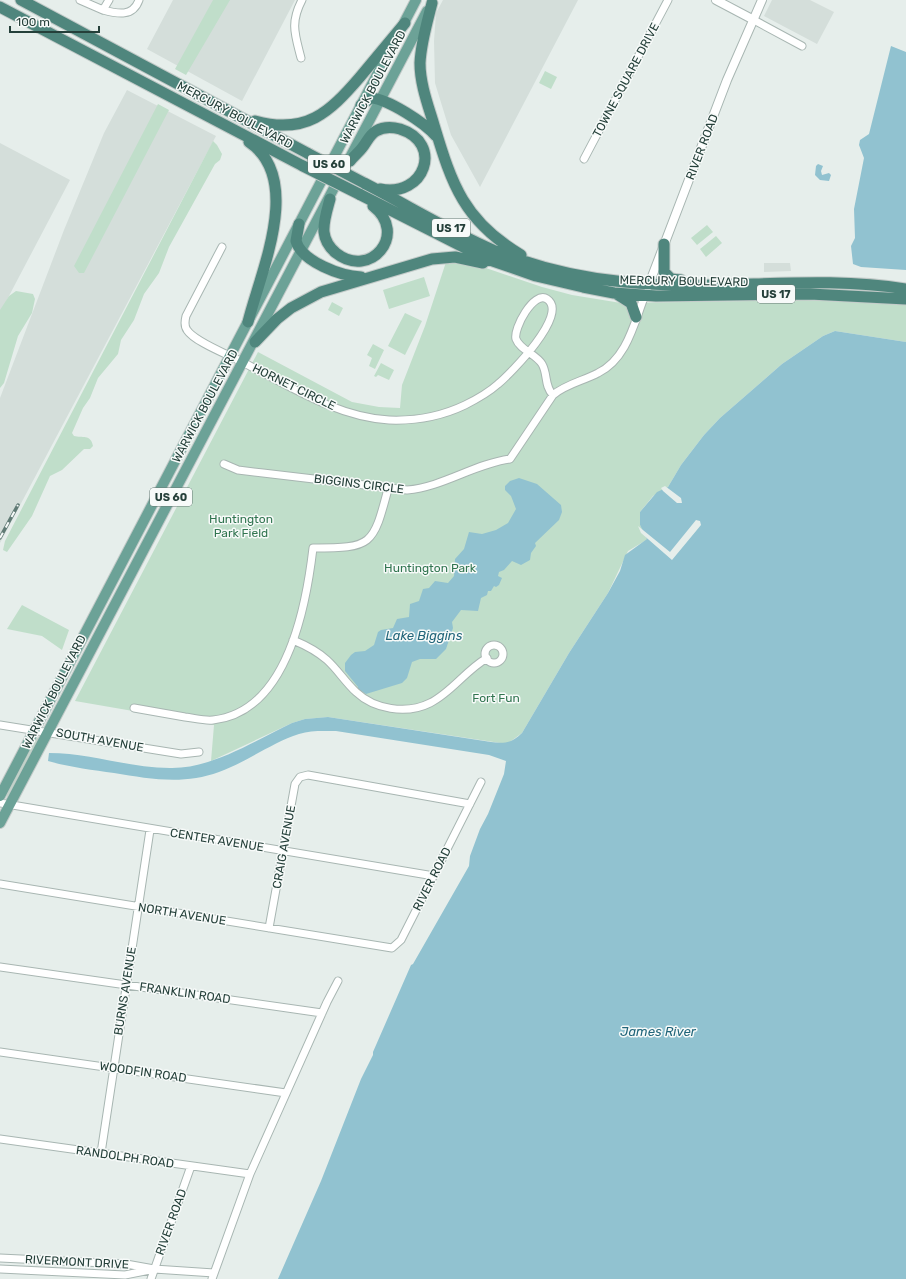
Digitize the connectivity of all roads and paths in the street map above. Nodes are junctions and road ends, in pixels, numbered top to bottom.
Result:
1 (21, 0) edge
2 (80, 0) edge
3 (109, 0) edge
4 (140, 0) edge
5 (302, 0) edge
6 (416, 0) edge
7 (668, 0) edge
8 (716, 0) edge
9 (762, 0) edge
10 (432, 2) edge
11 (29, 3) edge
12 (0, 7) edge
13 (103, 10) junction
14 (752, 19) junction
15 (405, 23) junction
16 (802, 46) dead end
17 (301, 58) dead end
18 (381, 100) junction
19 (361, 105) junction
20 (246, 119) junction
21 (238, 134) junction
22 (438, 138) junction
23 (584, 159) dead end
24 (350, 161) junction
25 (369, 185) junction
26 (359, 194) junction
27 (330, 199) junction
28 (299, 224) junction
29 (664, 244) junction
30 (222, 247) dead end
31 (302, 252) junction
32 (540, 266) junction
33 (509, 267) junction
34 (368, 278) junction
35 (649, 284) junction
36 (701, 284) junction
37 (906, 289) edge
38 (614, 293) junction
39 (645, 295) junction
40 (906, 299) edge
41 (636, 317) junction
42 (248, 322) junction
43 (255, 342) junction
44 (530, 352) junction
45 (231, 356) junction
46 (243, 362) junction
47 (553, 395) junction
48 (190, 434) junction
49 (201, 440) junction
50 (224, 464) dead end
51 (388, 489) junction
52 (118, 570) junction
53 (129, 576) junction
54 (88, 627) junction
55 (99, 633) junction
56 (293, 640) junction
57 (487, 658) dead end
58 (134, 708) dead end
59 (0, 725) edge
60 (35, 730) junction
61 (48, 732) junction
62 (200, 752) dead end
63 (481, 782) dead end
64 (0, 796) edge
65 (5, 804) edge
66 (470, 804) junction
67 (0, 823) edge
68 (150, 830) junction
69 (283, 851) junction
70 (434, 876) junction
71 (0, 884) edge
72 (138, 907) junction
73 (270, 928) junction
74 (364, 944) joint
75 (0, 967) edge
76 (338, 981) dead end
77 (125, 985) junction
78 (322, 1012) junction
79 (0, 1052) edge
80 (113, 1068) junction
81 (286, 1093) junction
82 (0, 1139) edge
83 (101, 1153) junction
84 (191, 1166) junction
85 (250, 1174) junction
86 (0, 1258) edge
87 (0, 1269) edge
88 (154, 1270) junction
89 (213, 1276) edge
90 (151, 1279) edge

1 - 11 highway, MERCURY BOULEVARD
2 - 13 street
3 - 13 street
4 - 13 street
5 - 17 street
6 - 15 main road, WARWICK BOULEVARD / US 60
7 - 23 street, TOWNE SQUARE DRIVE
8 - 14 street
9 - 14 street, RIVER ROAD
10 - 18 main road, WARWICK BOULEVARD / US 60
10 - 22 highway
11 - 20 highway, MERCURY BOULEVARD
12 - 21 highway, MERCURY BOULEVARD
14 - 16 street
14 - 29 street, RIVER ROAD
15 - 19 main road, WARWICK BOULEVARD / US 60
15 - 20 highway
18 - 19 highway
18 - 22 highway
18 - 24 main road, WARWICK BOULEVARD / US 60
19 - 28 main road, WARWICK BOULEVARD / US 60
20 - 25 highway, MERCURY BOULEVARD / US 17, bridge
21 - 26 highway, MERCURY BOULEVARD / US 17, bridge
21 - 42 highway
22 - 32 highway
24 - 25 highway
24 - 27 main road, WARWICK BOULEVARD / US 60
25 - 32 highway, MERCURY BOULEVARD / US 17
26 - 27 highway
26 - 33 highway, MERCURY BOULEVARD / US 17
27 - 31 main road, WARWICK BOULEVARD / US 60
28 - 31 highway
28 - 42 main road, WARWICK BOULEVARD / US 60
29 - 35 street, RIVER ROAD
29 - 36 highway
30 - 45 street, HORNET CIRCLE
31 - 34 highway
31 - 43 main road, WARWICK BOULEVARD / US 60
32 - 35 highway, MERCURY BOULEVARD / US 17
33 - 34 highway
33 - 38 highway, MERCURY BOULEVARD / US 17
34 - 43 highway
35 - 36 highway, MERCURY BOULEVARD / US 17
35 - 39 street, RIVER ROAD
36 - 37 highway, MERCURY BOULEVARD / US 17
38 - 39 highway, MERCURY BOULEVARD / US 17
38 - 41 highway
39 - 40 highway, MERCURY BOULEVARD / US 17
39 - 41 street
41 - 47 street
42 - 45 main road, WARWICK BOULEVARD / US 60
43 - 46 main road, WARWICK BOULEVARD / US 60
44 - 44 street
44 - 46 street, HORNET CIRCLE
44 - 47 street
45 - 46 street, HORNET CIRCLE
45 - 48 main road, WARWICK BOULEVARD / US 60
46 - 49 main road, WARWICK BOULEVARD / US 60
47 - 51 street, BIGGINS CIRCLE
48 - 49 main road
48 - 52 main road, WARWICK BOULEVARD / US 60
49 - 53 main road, WARWICK BOULEVARD / US 60
50 - 51 street, BIGGINS CIRCLE
51 - 56 street
52 - 53 main road
52 - 54 main road, WARWICK BOULEVARD / US 60
53 - 55 main road, WARWICK BOULEVARD / US 60
54 - 55 main road
54 - 60 main road, WARWICK BOULEVARD / US 60
55 - 61 main road, WARWICK BOULEVARD / US 60
56 - 57 street
56 - 58 street
59 - 60 street, SOUTH AVENUE
60 - 61 street, SOUTH AVENUE
60 - 64 main road, WARWICK BOULEVARD / US 60
61 - 62 street, SOUTH AVENUE
61 - 65 main road, WARWICK BOULEVARD / US 60
63 - 66 street, RIVER ROAD
65 - 67 main road, WARWICK BOULEVARD / US 60
65 - 68 street, CENTER AVENUE
66 - 69 street, CRAIG AVENUE
66 - 70 street, RIVER ROAD
68 - 69 street, CENTER AVENUE
68 - 72 street, BURNS AVENUE
69 - 70 street, CENTER AVENUE
69 - 73 street, CRAIG AVENUE
70 - 74 street, RIVER ROAD
71 - 72 street, NORTH AVENUE
72 - 73 street, NORTH AVENUE
72 - 77 street, BURNS AVENUE
73 - 74 street, NORTH AVENUE
75 - 77 street, FRANKLIN ROAD
76 - 78 street
77 - 78 street, FRANKLIN ROAD
77 - 80 street, BURNS AVENUE
78 - 81 street
79 - 80 street, WOODFIN ROAD
80 - 81 street, WOODFIN ROAD
80 - 83 street, BURNS AVENUE
81 - 85 street
82 - 83 street, RANDOLPH ROAD
83 - 84 street, RANDOLPH ROAD
84 - 85 street, RANDOLPH ROAD
84 - 88 street, RIVER ROAD
85 - 89 street
86 - 88 street, RIVERMONT DRIVE
87 - 88 street, RIVERMONT DRIVE
88 - 89 street, RIVERMONT DRIVE
88 - 90 street, RIVER ROAD

